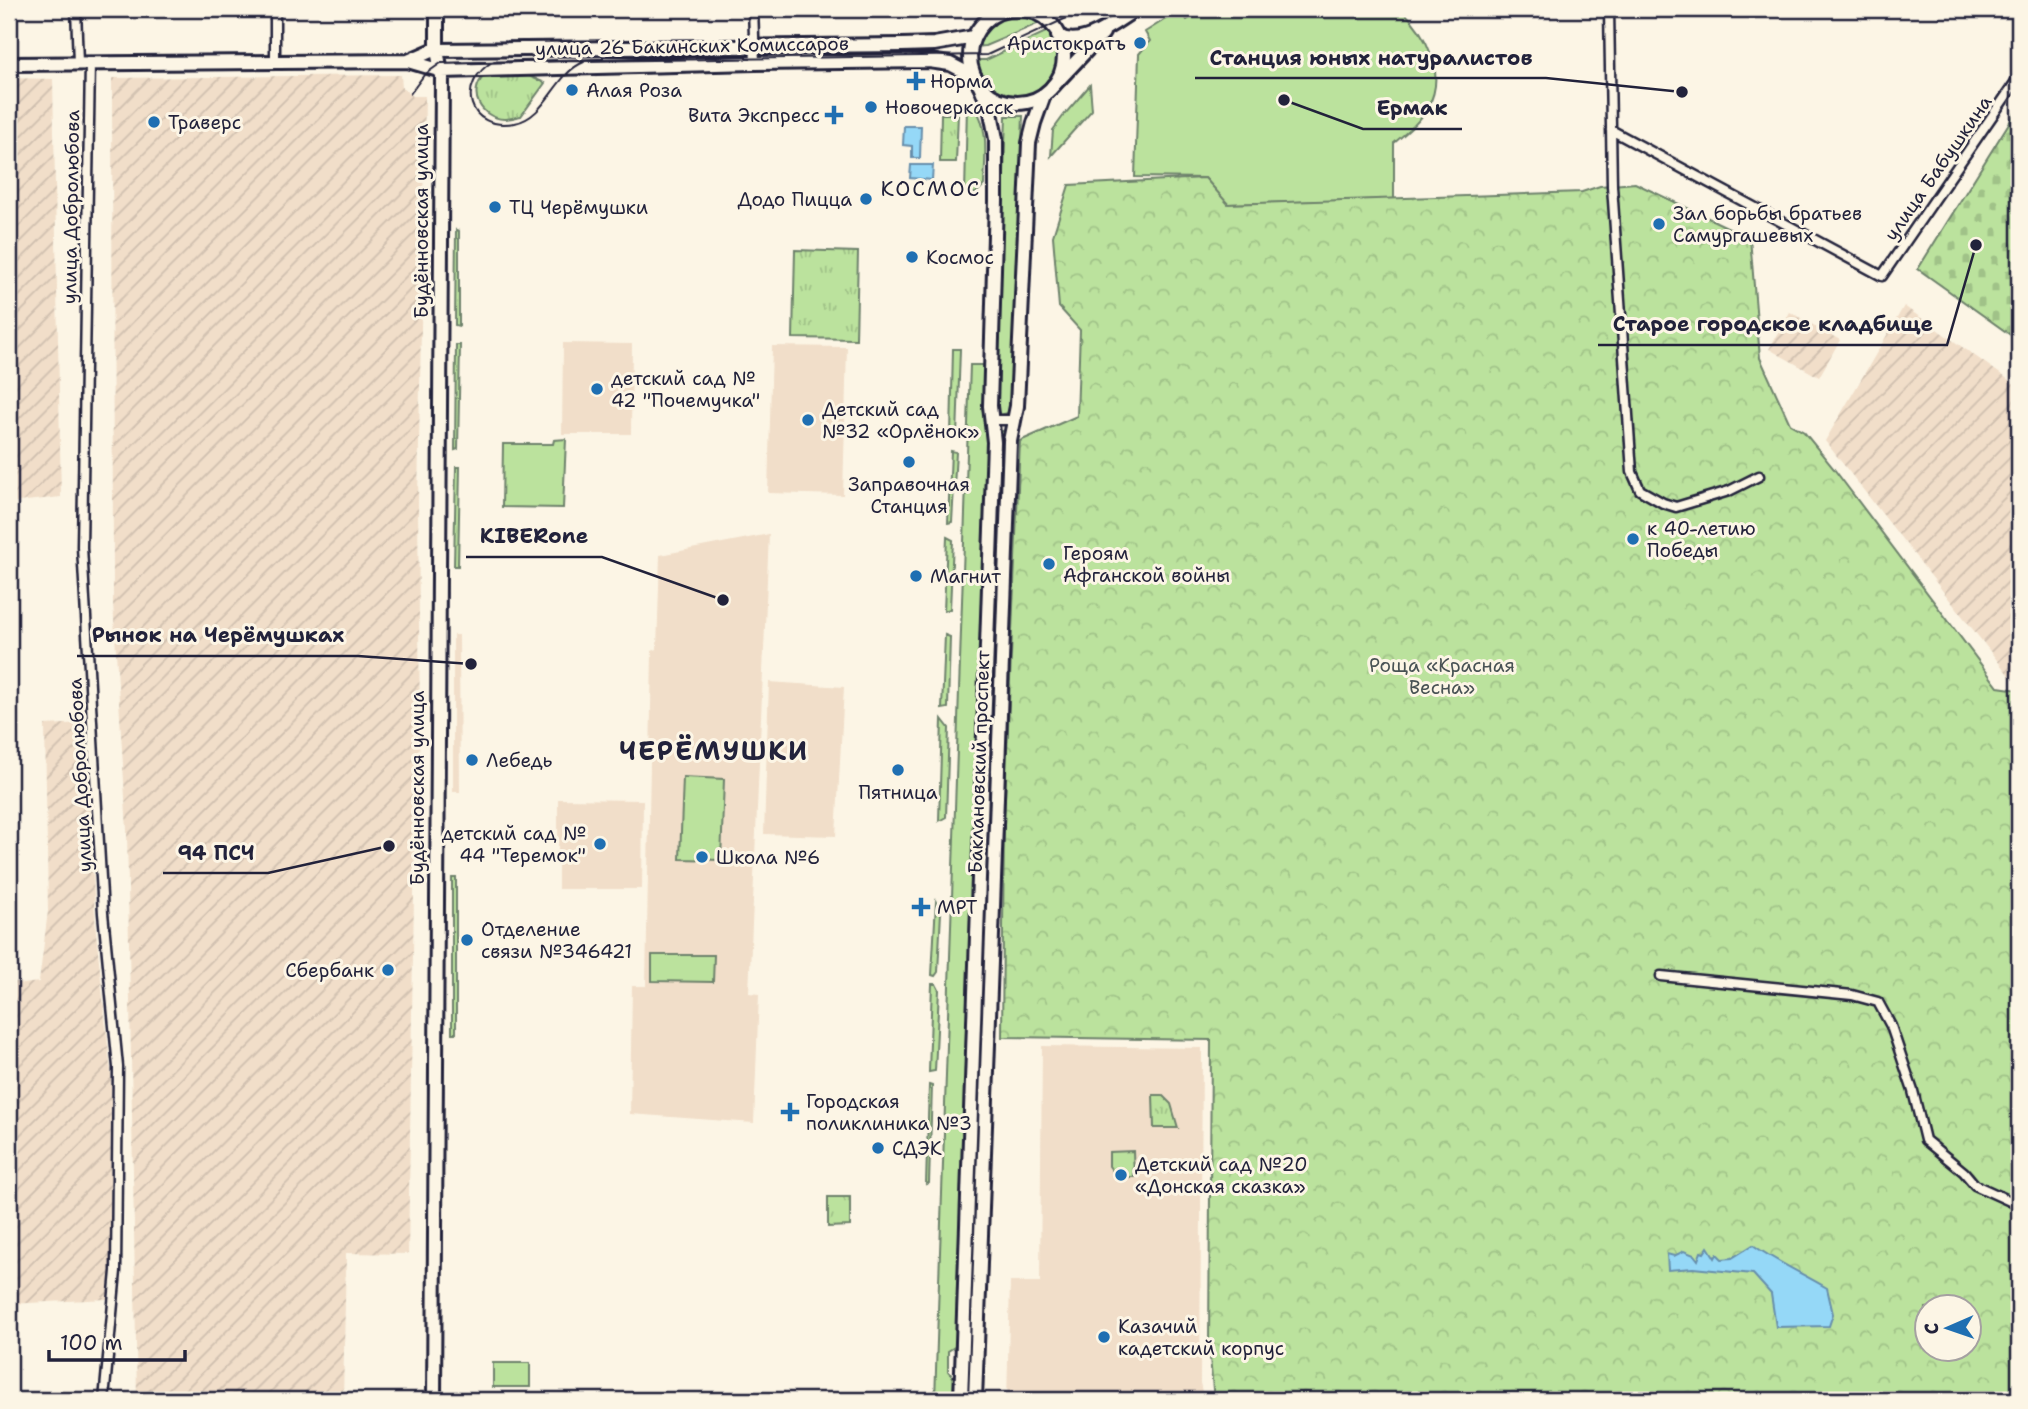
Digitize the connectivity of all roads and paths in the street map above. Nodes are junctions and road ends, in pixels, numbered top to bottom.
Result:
1 (76, 9) edge
2 (275, 9) edge
3 (437, 9) edge
4 (753, 9) edge
5 (1048, 9) edge
6 (1136, 9) edge
7 (1609, 9) edge
8 (989, 14) edge
9 (1113, 23) junction
10 (1057, 33) junction
11 (974, 37) junction
12 (754, 47) junction
13 (437, 50) junction
14 (275, 61) junction
15 (408, 61) junction
16 (84, 63) junction
17 (755, 63) junction
18 (9, 64) edge
19 (442, 71) junction
20 (2019, 77) edge
21 (977, 81) junction
22 (1049, 91) junction
23 (1611, 130) junction
24 (1600, 186) dead end
25 (1612, 187) junction
26 (993, 420) junction
27 (1014, 420) junction
28 (1759, 476) dead end
29 (1661, 976) dead end
30 (2019, 1205) edge
31 (104, 1400) edge
32 (434, 1400) edge
33 (961, 1400) edge
34 (975, 1400) edge

1 - 16 street, улица Добролюбова
2 - 14 street
3 - 13 main road, Будённовская улица
4 - 12 street
5 - 10 main road
6 - 9 main road
7 - 23 street
8 - 10 main road
8 - 11 main road
9 - 10 main road
9 - 22 main road
10 - 22 main road
11 - 12 main road, улица 26 Бакинских Комиссаров
11 - 21 main road
12 - 13 main road, улица 26 Бакинских Комиссаров
12 - 17 street
13 - 15 main road, улица 26 Бакинских Комиссаров
13 - 19 main road, Будённовская улица
14 - 15 main road, улица 26 Бакинских Комиссаров
14 - 16 main road, улица 26 Бакинских Комиссаров
15 - 19 main road, улица 26 Бакинских Комиссаров
16 - 18 main road, улица 26 Бакинских Комиссаров
16 - 31 street, улица Добролюбова
17 - 19 main road, улица 26 Бакинских Комиссаров
17 - 21 main road, улица 26 Бакинских Комиссаров
19 - 32 main road, Будённовская улица
20 - 23 street, улица Бабушкина
21 - 22 main road
21 - 26 main road, Баклановский проспект
22 - 27 main road, Баклановский проспект
23 - 25 street
24 - 25 street
25 - 28 street
26 - 27 street
26 - 33 main road, Баклановский проспект
27 - 34 main road, Баклановский проспект
29 - 30 street

